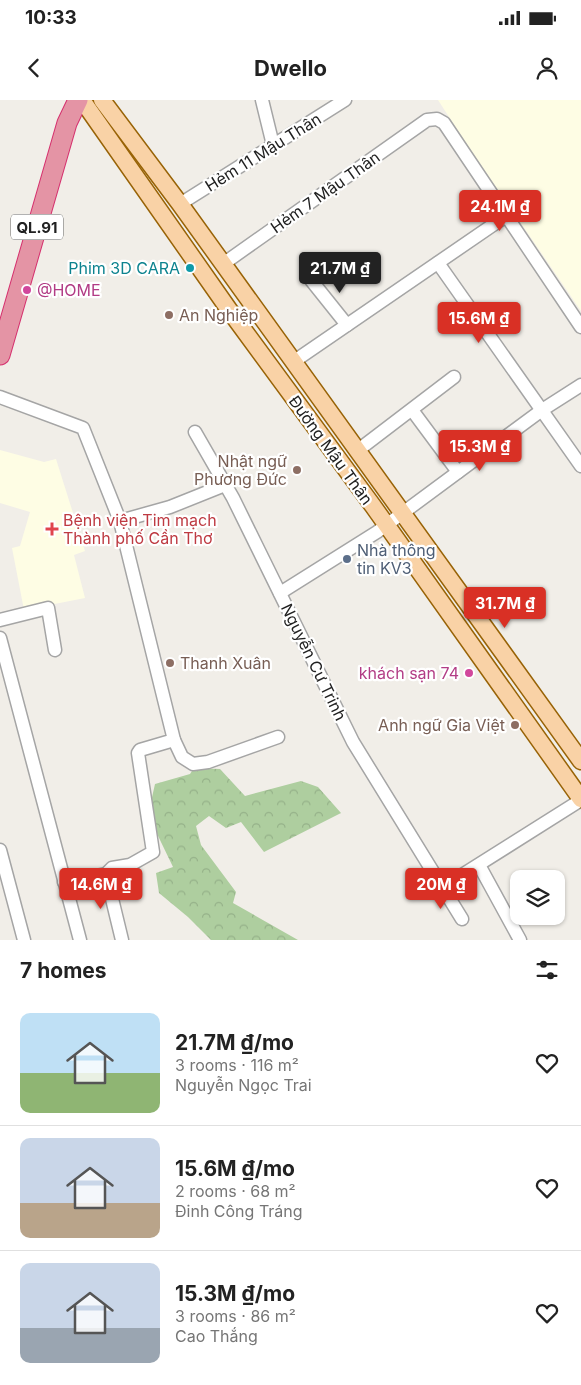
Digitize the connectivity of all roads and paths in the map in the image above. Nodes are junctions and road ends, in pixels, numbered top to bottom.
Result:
1 (64, 100) edge
2 (78, 100) edge
3 (82, 100) edge
4 (102, 100) edge
5 (262, 100) edge
6 (345, 100) edge
7 (273, 146) junction
8 (180, 204) junction
9 (506, 216) junction
10 (438, 263) junction
11 (223, 264) junction
12 (311, 280) dead end
13 (250, 302) junction
14 (0, 313) edge
15 (232, 314) junction
16 (347, 325) junction
17 (581, 326) edge
18 (0, 355) edge
19 (293, 362) junction
20 (454, 377) dead end
21 (581, 385) edge
22 (0, 397) edge
23 (412, 410) junction
24 (542, 410) junction
25 (195, 432) dead end
26 (357, 451) junction
27 (581, 466) edge
28 (458, 472) junction
29 (225, 485) junction
30 (403, 514) junction
31 (120, 521) junction
32 (386, 526) junction
33 (280, 593) junction
34 (0, 620) edge
35 (0, 638) edge
36 (55, 650) dead end
37 (278, 737) dead end
38 (174, 740) junction
39 (581, 761) edge
40 (581, 799) edge
41 (0, 850) edge
42 (479, 865) junction
43 (106, 874) junction
44 (64, 882) junction
45 (444, 887) junction
46 (462, 919) dead end
47 (24, 940) edge
48 (80, 940) edge
49 (122, 940) edge
50 (520, 940) edge

1 - 14 highway, QL.91
2 - 18 highway, QL.91
3 - 15 main road, Đường Mậu Thân
4 - 8 main road, Đường Mậu Thân
5 - 7 street
6 - 7 street, Hẻm 11 Mậu Thân
7 - 8 street, Hẻm 11 Mậu Thân
8 - 11 main road, Đường Mậu Thân
9 - 10 street
9 - 11 street, Hẻm 7 Mậu Thân
9 - 17 street
10 - 16 street
10 - 24 street
11 - 13 main road, Đường Mậu Thân
12 - 16 street
13 - 15 main road
13 - 19 main road, Đường Mậu Thân
15 - 32 main road, Đường Mậu Thân
16 - 19 street
19 - 26 main road, Đường Mậu Thân
20 - 23 street
21 - 24 street
22 - 31 street
23 - 26 street
23 - 28 street
24 - 27 street
24 - 28 street
25 - 29 street, Nguyễn Cư Trinh
26 - 30 main road, Đường Mậu Thân
28 - 30 street
29 - 31 street
29 - 33 street, Nguyễn Cư Trinh
30 - 32 street
30 - 39 main road, Đường Mậu Thân
31 - 38 street
32 - 33 street
32 - 40 main road, Đường Mậu Thân
33 - 45 street, Nguyễn Cư Trinh
34 - 36 street
35 - 44 street
37 - 38 street
38 - 43 street
40 - 42 street
41 - 47 street
42 - 45 street
42 - 50 street
43 - 44 street
43 - 49 street
44 - 48 street
45 - 46 street, Nguyễn Cư Trinh

